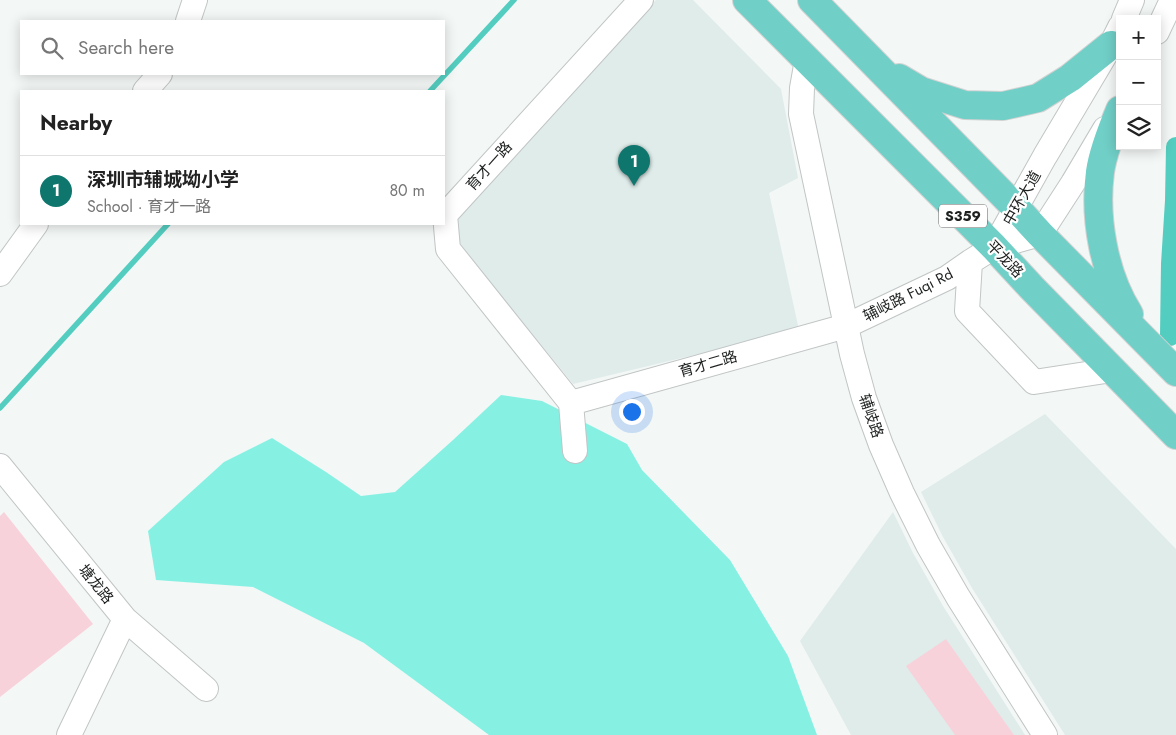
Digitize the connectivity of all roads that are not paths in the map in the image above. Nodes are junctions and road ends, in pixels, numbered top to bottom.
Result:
1 (195, 0) edge
2 (641, 0) edge
3 (746, 0) edge
4 (812, 0) edge
5 (1132, 0) edge
6 (1172, 0) edge
7 (1126, 15) edge
8 (188, 20) edge
9 (1161, 23) edge
10 (1115, 36) edge
11 (807, 60) junction
12 (873, 63) junction
13 (159, 75) edge
14 (146, 90) edge
15 (1119, 105) edge
16 (1116, 120) edge
17 (1016, 208) junction
18 (35, 225) edge
19 (1040, 234) junction
20 (994, 247) junction
21 (970, 262) junction
22 (0, 274) edge
23 (846, 326) junction
24 (1152, 348) junction
25 (1112, 370) junction
26 (1176, 372) edge
27 (571, 403) junction
28 (1176, 435) edge
29 (575, 451) dead end
30 (0, 466) edge
31 (125, 619) junction
32 (206, 689) dead end
33 (69, 735) edge
34 (1045, 735) edge

1 - 8 street
2 - 27 street, 育才一路
3 - 11 main road, 平龙路 / S359
4 - 12 main road, S359
5 - 7 street
6 - 9 street
10 - 12 main road
10 - 17 street, 中环大道
11 - 20 main road, 平龙路 / S359
11 - 23 street, 辅岐路
12 - 17 main road, S359
13 - 14 street
15 - 19 street
16 - 24 main road
17 - 19 main road, S359
17 - 20 street, 中环大道
18 - 22 street
19 - 20 street, 中环大道
19 - 24 main road, S359
20 - 21 street, 辅岐路 Fuqi Rd
20 - 25 main road, 平龙路 / S359
21 - 23 street, 辅岐路 Fuqi Rd
21 - 25 street
23 - 27 street, 育才二路
23 - 34 street, 辅岐路
24 - 26 main road, S359
25 - 28 main road, 平龙路 / S359
27 - 29 street
30 - 31 street, 塘龙路
31 - 32 street, 塘龙路
31 - 33 street

